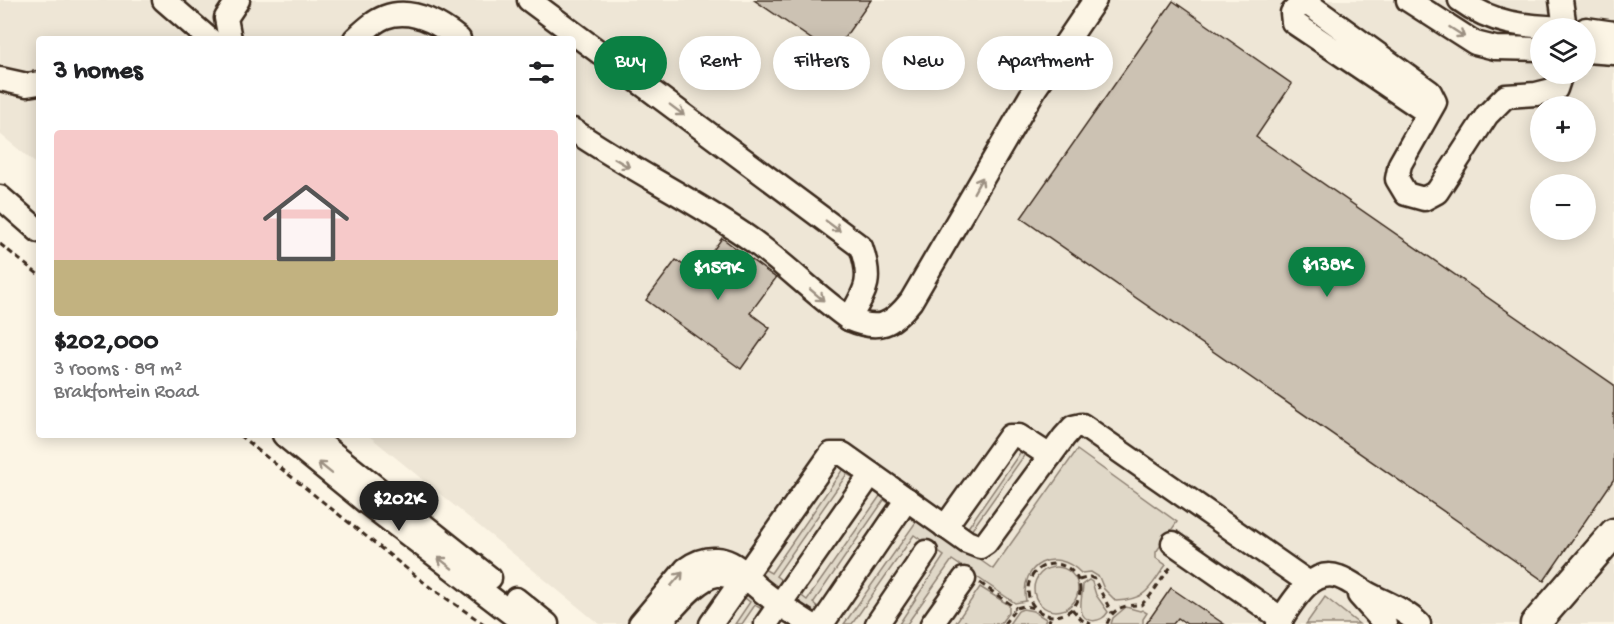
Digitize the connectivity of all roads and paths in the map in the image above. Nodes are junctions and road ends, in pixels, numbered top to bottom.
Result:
1 (164, 0) edge
2 (238, 0) edge
3 (529, 0) edge
4 (1095, 0) edge
5 (1408, 0) edge
6 (1460, 0) edge
7 (1561, 0) edge
8 (402, 7) edge
9 (1564, 18) edge
10 (1530, 26) edge
11 (1596, 30) edge
12 (1614, 33) edge
13 (206, 36) edge
14 (229, 36) edge
15 (358, 36) edge
16 (455, 36) edge
17 (1530, 50) edge
18 (1596, 52) edge
19 (1614, 53) edge
20 (0, 79) edge
21 (36, 84) edge
22 (1558, 84) edge
23 (1428, 113) junction
24 (576, 132) edge
25 (0, 179) edge
26 (0, 197) edge
27 (36, 209) edge
28 (36, 228) edge
29 (0, 244) edge
30 (36, 273) edge
31 (849, 319) junction
32 (243, 438) edge
33 (288, 438) edge
34 (314, 438) edge
35 (1050, 456) junction
36 (871, 474) junction
37 (907, 500) junction
38 (945, 527) junction
39 (1614, 533) edge
40 (1177, 547) joint
41 (1614, 548) edge
42 (926, 552) dead end
43 (964, 579) joint
44 (747, 580) junction
45 (1079, 580) junction
46 (1316, 580) junction
47 (780, 604) junction
48 (1016, 608) junction
49 (1035, 608) junction
50 (1072, 609) junction
51 (1112, 613) junction
52 (1051, 616) junction
53 (1280, 622) edge
54 (484, 624) edge
55 (525, 624) edge
56 (547, 624) edge
57 (640, 624) edge
58 (659, 624) edge
59 (711, 624) edge
60 (766, 624) edge
61 (810, 624) edge
62 (822, 624) edge
63 (877, 624) edge
64 (932, 624) edge
65 (1004, 624) edge
66 (1048, 624) edge
67 (1091, 624) edge
68 (1107, 624) edge
69 (1385, 624) edge
70 (1419, 624) edge
71 (1535, 624) edge
72 (1551, 624) edge

1 - 13 street
2 - 14 street
3 -> 31 street
31 -> 4 street
5 -> 17 street
6 - 10 street
7 - 9 street
8 - 15 street
8 - 16 street
11 - 12 street
18 - 19 street
20 - 21 street
22 - 23 street
23 - 23 street
24 -> 31 street
25 - 27 street
26 - 28 street
29 - 30 path
32 - 54 path
55 -> 33 street
34 - 56 street
35 - 38 street
35 - 38 street
35 - 46 street
36 - 37 street
36 - 44 street
36 - 47 street
37 - 38 street
37 - 62 street
39 - 71 main road
40 - 51 path
40 - 53 street
41 - 72 main road
42 - 63 street
43 - 48 path
43 - 64 street
44 - 47 street
57 -> 44 street
44 - 58 street
44 - 59 street
45 - 49 path
45 - 50 path
45 - 51 path
46 - 53 street
46 - 69 street
46 - 70 street
47 - 60 street
47 - 61 street
48 - 49 path
48 - 65 path
49 - 52 path
50 - 52 path
50 - 67 path
51 - 68 path
52 - 66 path

